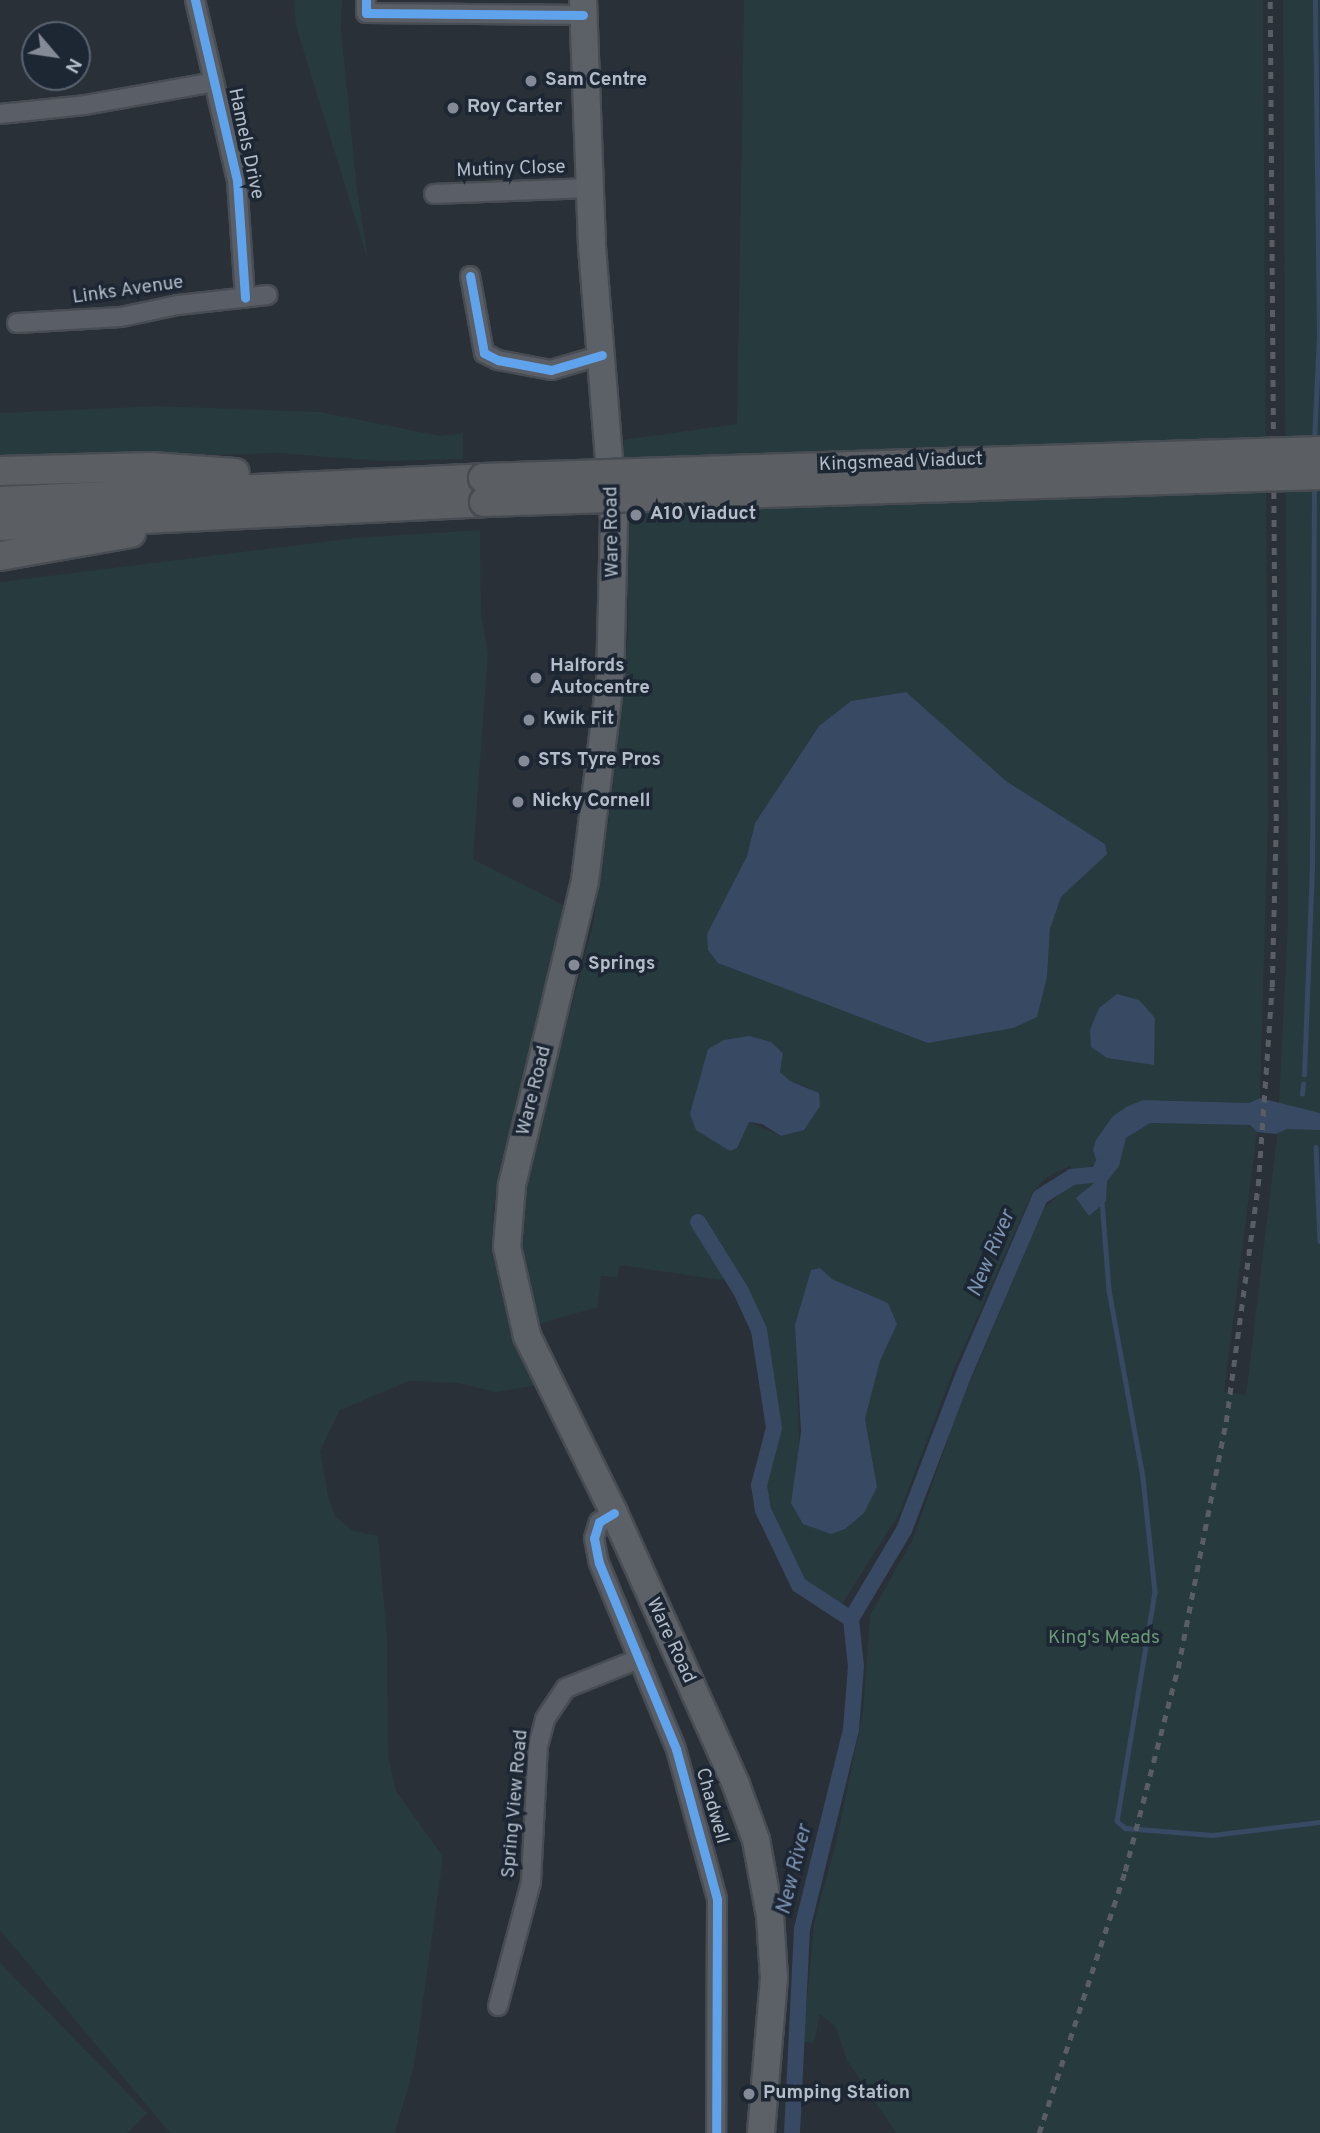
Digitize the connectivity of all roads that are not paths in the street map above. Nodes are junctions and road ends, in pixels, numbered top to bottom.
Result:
1 (195, 0) edge
2 (366, 0) edge
3 (583, 8) edge
4 (214, 82) junction
5 (0, 114) edge
6 (589, 188) junction
7 (434, 194) dead end
8 (470, 276) dead end
9 (267, 295) dead end
10 (245, 298) junction
11 (17, 323) dead end
12 (602, 355) junction
13 (1320, 451) edge
14 (0, 471) edge
15 (1320, 475) edge
16 (350, 482) junction
17 (483, 490) junction
18 (0, 501) edge
19 (265, 510) junction
20 (0, 526) edge
21 (0, 556) edge
22 (614, 1513) junction
23 (639, 1659) junction
24 (498, 2006) dead end
25 (716, 2133) edge
26 (761, 2133) edge

1 - 4 street, Hamels Drive
2 - 3 street
3 - 6 main road, Ware Road
4 - 5 street
4 - 10 street, Hamels Drive
6 - 7 street, Mutiny Close
6 - 12 main road, Ware Road
8 - 12 street
9 - 10 street, Links Avenue
10 - 11 street, Links Avenue
12 - 22 main road, Ware Road
13 - 17 highway, Kingsmead Viaduct, bridge
14 - 16 highway
15 - 17 highway, Kingsmead Viaduct, bridge
16 - 17 highway
16 - 18 highway
17 - 19 highway
19 - 20 highway
19 - 21 highway
22 - 23 street, Chadwell
22 - 26 main road, Ware Road
23 - 24 street, Spring View Road
23 - 25 street, Chadwell

